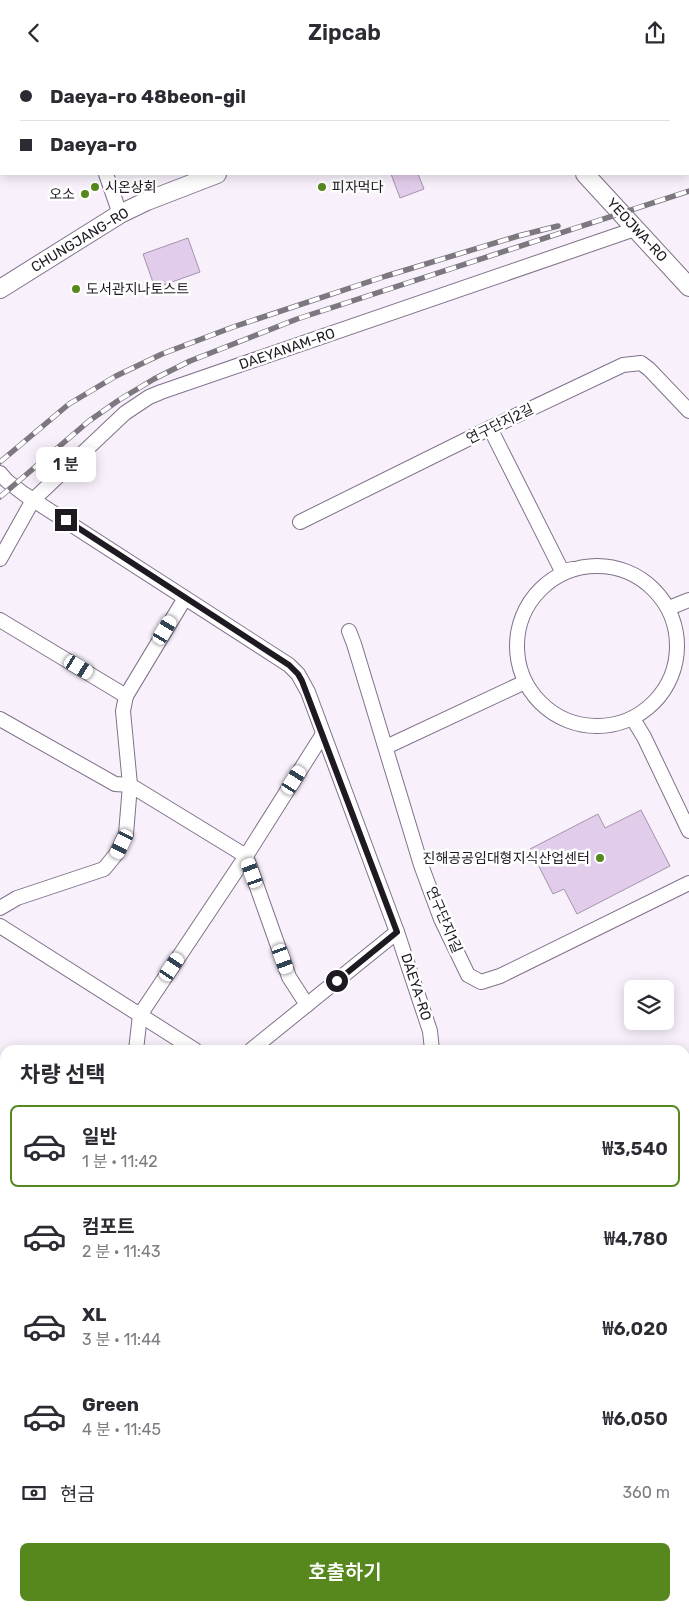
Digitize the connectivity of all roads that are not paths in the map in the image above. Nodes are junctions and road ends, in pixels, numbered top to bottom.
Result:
1 (106, 175) edge
2 (214, 175) edge
3 (585, 175) edge
4 (120, 214) junction
5 (636, 229) junction
6 (689, 287) edge
7 (0, 289) edge
8 (689, 411) edge
9 (490, 428) junction
10 (0, 473) edge
11 (33, 499) junction
12 (300, 522) dead end
13 (0, 559) edge
14 (573, 569) junction
15 (185, 598) junction
16 (689, 600) edge
17 (669, 608) junction
18 (0, 620) edge
19 (348, 631) dead end
20 (525, 682) junction
21 (126, 696) junction
22 (0, 719) edge
23 (633, 719) junction
24 (323, 734) junction
25 (386, 747) junction
26 (130, 785) junction
27 (689, 831) edge
28 (246, 856) junction
29 (689, 883) edge
30 (0, 908) edge
31 (0, 926) edge
32 (397, 932) junction
33 (308, 1005) junction
34 (140, 1015) junction
35 (137, 1045) edge
36 (186, 1045) edge
37 (257, 1045) edge
38 (431, 1045) edge

1 - 4 street
2 - 4 main road, CHUNGJANG-RO
3 - 5 main road, YEOJWA-RO
4 - 7 main road, CHUNGJANG-RO
5 - 6 main road, YEOJWA-RO
5 - 11 street, DAEYANAM-RO
8 - 9 street, 연구단지2길
9 - 12 street, 연구단지2길
9 - 14 street
10 - 11 street, DAEYA-RO
11 - 13 street, DAEYANAM-RO
11 - 15 street, DAEYA-RO
14 - 17 street
14 - 20 street
15 - 21 street
15 - 24 street, DAEYA-RO
16 - 17 street
17 - 23 street
18 - 21 street
19 - 25 street, 연구단지1길
20 - 23 street
20 - 25 street
21 - 26 street
22 - 26 street
23 - 27 street
24 - 28 street
24 - 32 street, DAEYA-RO
25 - 29 street, 연구단지1길
26 - 28 street
26 - 30 street
28 - 33 street
28 - 34 street
31 - 34 street
32 - 33 street
32 - 38 street, DAEYA-RO
33 - 37 street
34 - 35 street
34 - 36 street

